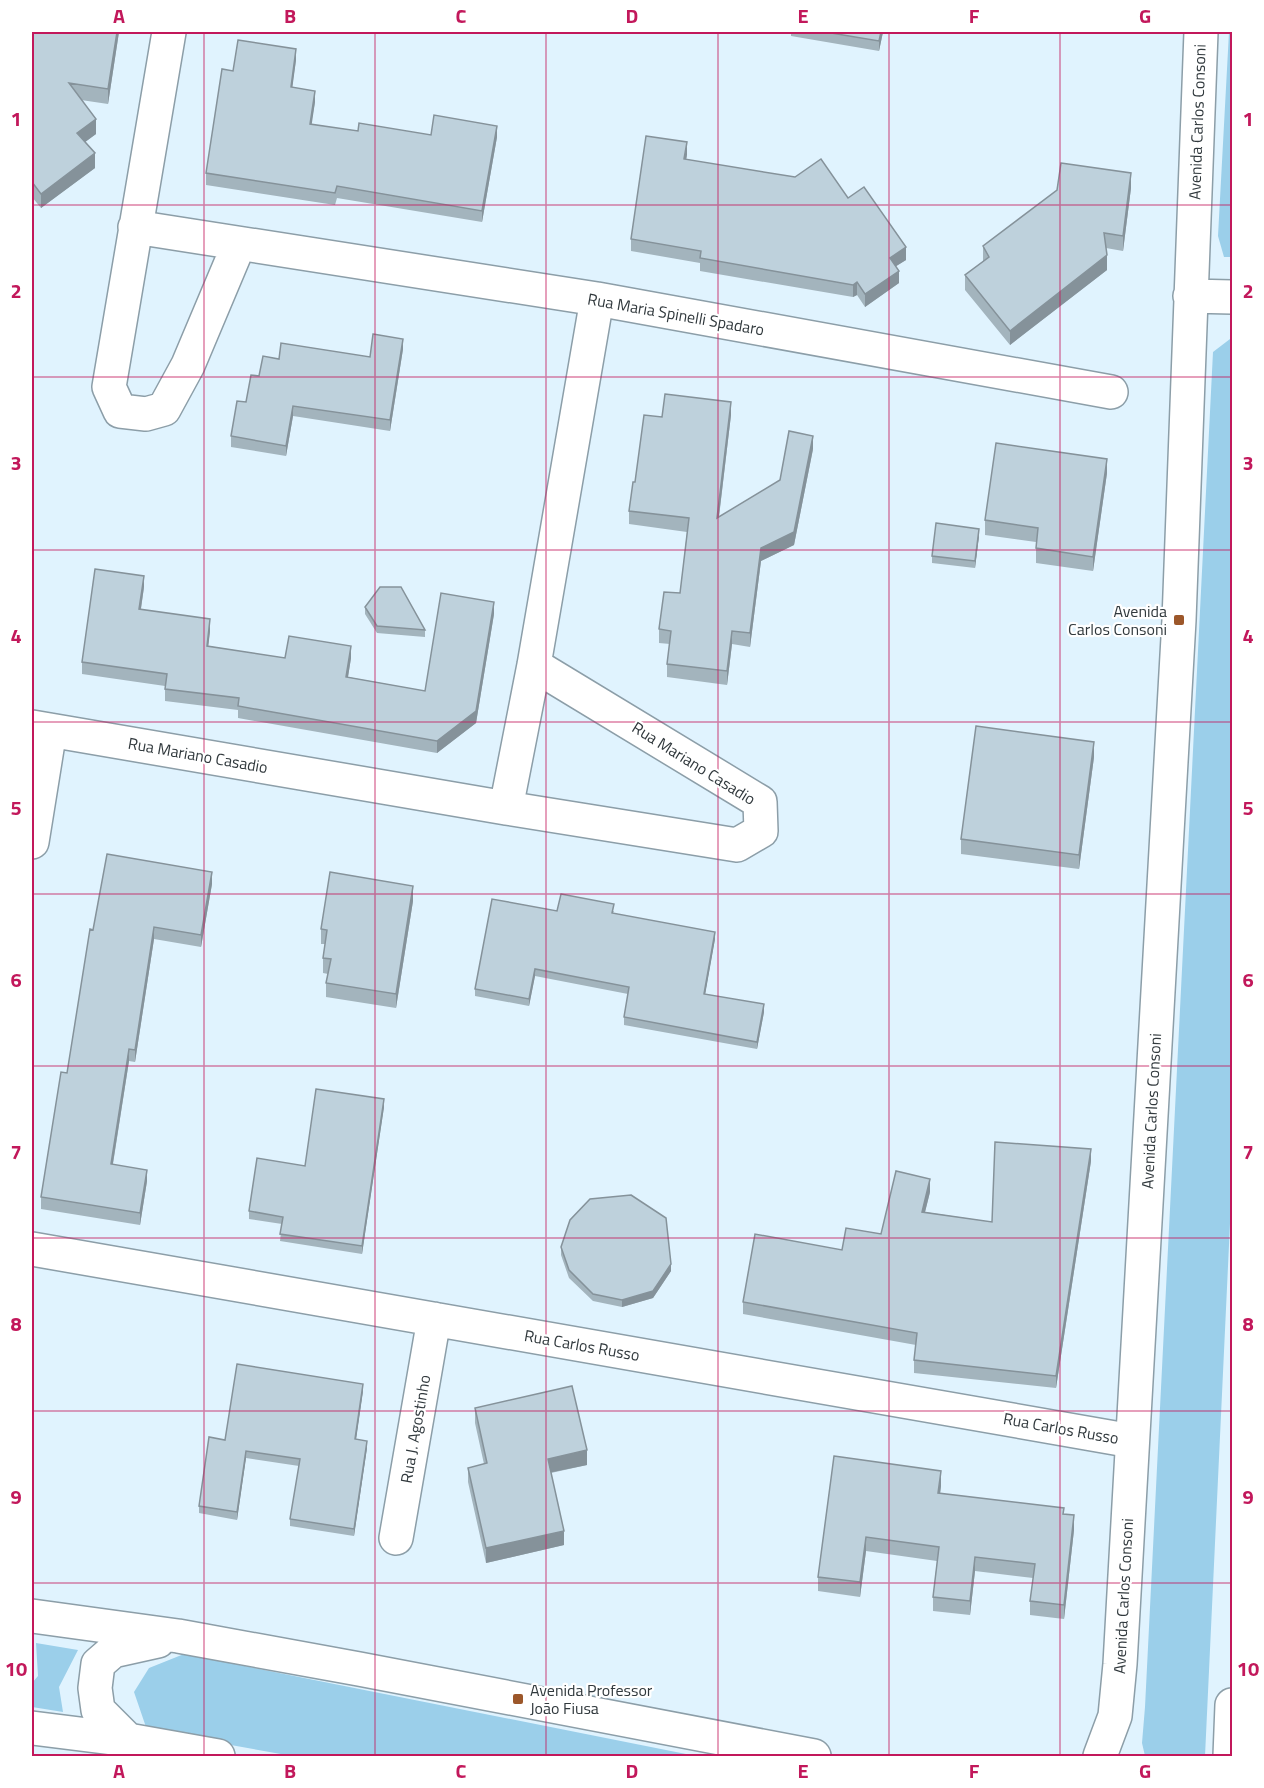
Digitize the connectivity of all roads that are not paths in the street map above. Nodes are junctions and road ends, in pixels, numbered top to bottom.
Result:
1 (169, 32) edge
2 (1201, 32) edge
3 (135, 227) junction
4 (239, 244) junction
5 (1190, 296) junction
6 (1233, 297) edge
7 (597, 299) junction
8 (1111, 392) dead end
9 (534, 665) junction
10 (41, 728) edge
11 (506, 808) junction
12 (32, 842) edge
13 (32, 1249) edge
14 (434, 1319) junction
15 (1132, 1441) junction
16 (396, 1538) dead end
17 (32, 1616) edge
18 (178, 1636) junction
19 (1233, 1705) edge
20 (32, 1728) edge
21 (128, 1740) junction
22 (218, 1756) edge
23 (814, 1756) edge
24 (1100, 1756) edge
25 (1230, 1756) edge

1 - 3 street
2 - 5 street, Avenida Carlos Consoni
3 - 4 street, Rua Maria Spinelli Spadaro
3 - 4 street
4 - 7 street, Rua Maria Spinelli Spadaro
5 - 6 street
5 - 15 street, Avenida Carlos Consoni
7 - 8 street, Rua Maria Spinelli Spadaro
7 - 9 street
9 - 11 street
9 - 11 street, Rua Mariano Casadio
10 - 11 street, Rua Mariano Casadio
10 - 12 street
13 - 14 street, Rua Carlos Russo
14 - 15 street, Rua Carlos Russo
14 - 16 street, Rua J. Agostinho
15 - 24 street, Avenida Carlos Consoni
17 - 18 street
18 - 21 street
18 - 23 street
19 - 25 street
20 - 21 street
21 - 22 street

